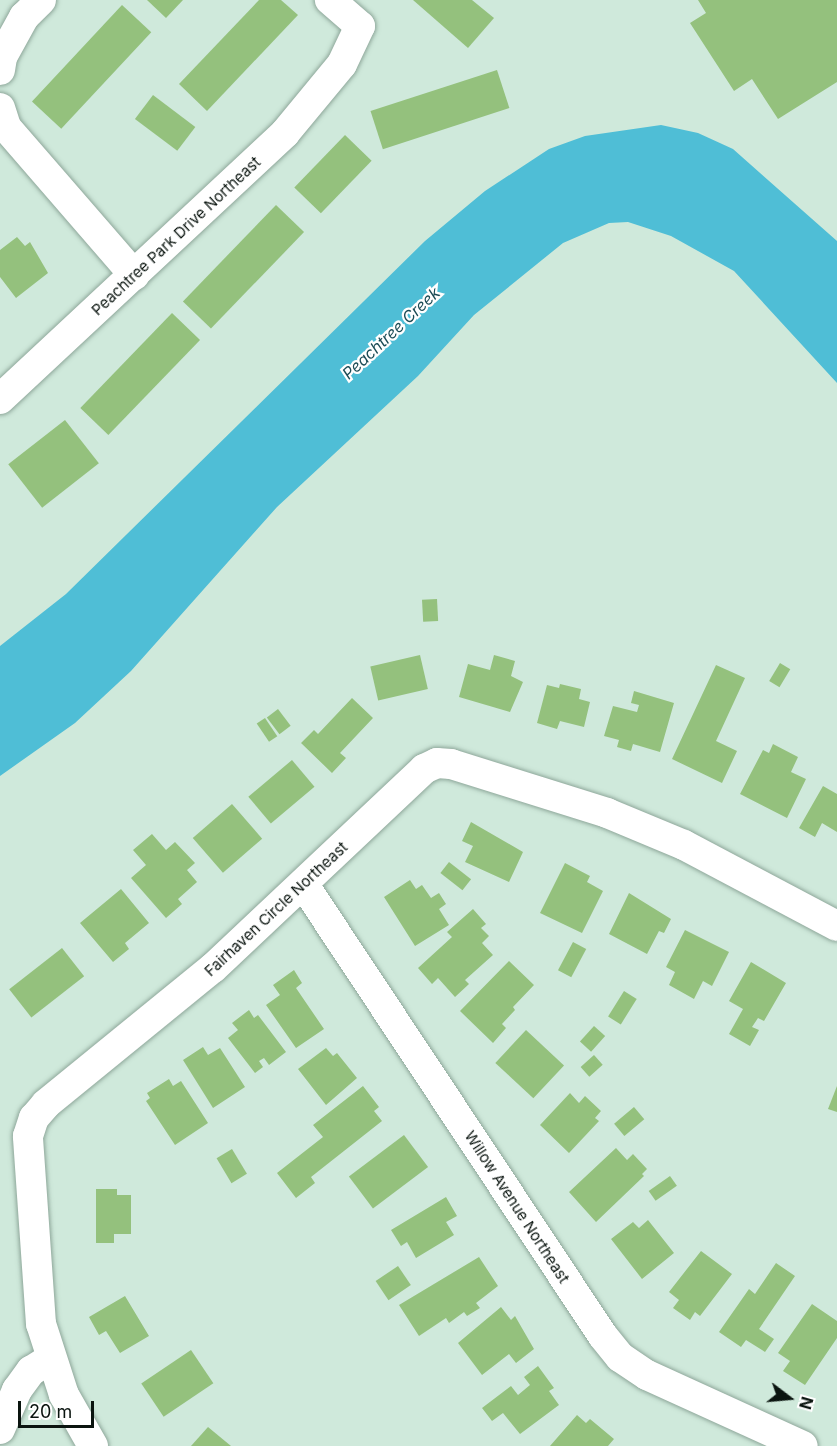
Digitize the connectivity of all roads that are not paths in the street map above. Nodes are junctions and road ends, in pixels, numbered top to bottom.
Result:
1 (41, 0) edge
2 (330, 0) edge
3 (0, 70) edge
4 (0, 108) edge
5 (134, 275) junction
6 (0, 399) edge
7 (304, 885) junction
8 (837, 926) edge
9 (50, 1359) junction
10 (0, 1429) edge
11 (93, 1446) edge
12 (803, 1446) edge

1 - 3 street
2 - 5 street, Peachtree Park Drive Northeast
4 - 5 street
5 - 6 street, Peachtree Park Drive Northeast
7 - 8 street, Fairhaven Circle Northeast
7 - 9 street, Fairhaven Circle Northeast
7 - 12 street, Willow Avenue Northeast
9 - 10 street
9 - 11 street, Fairhaven Circle Northeast

